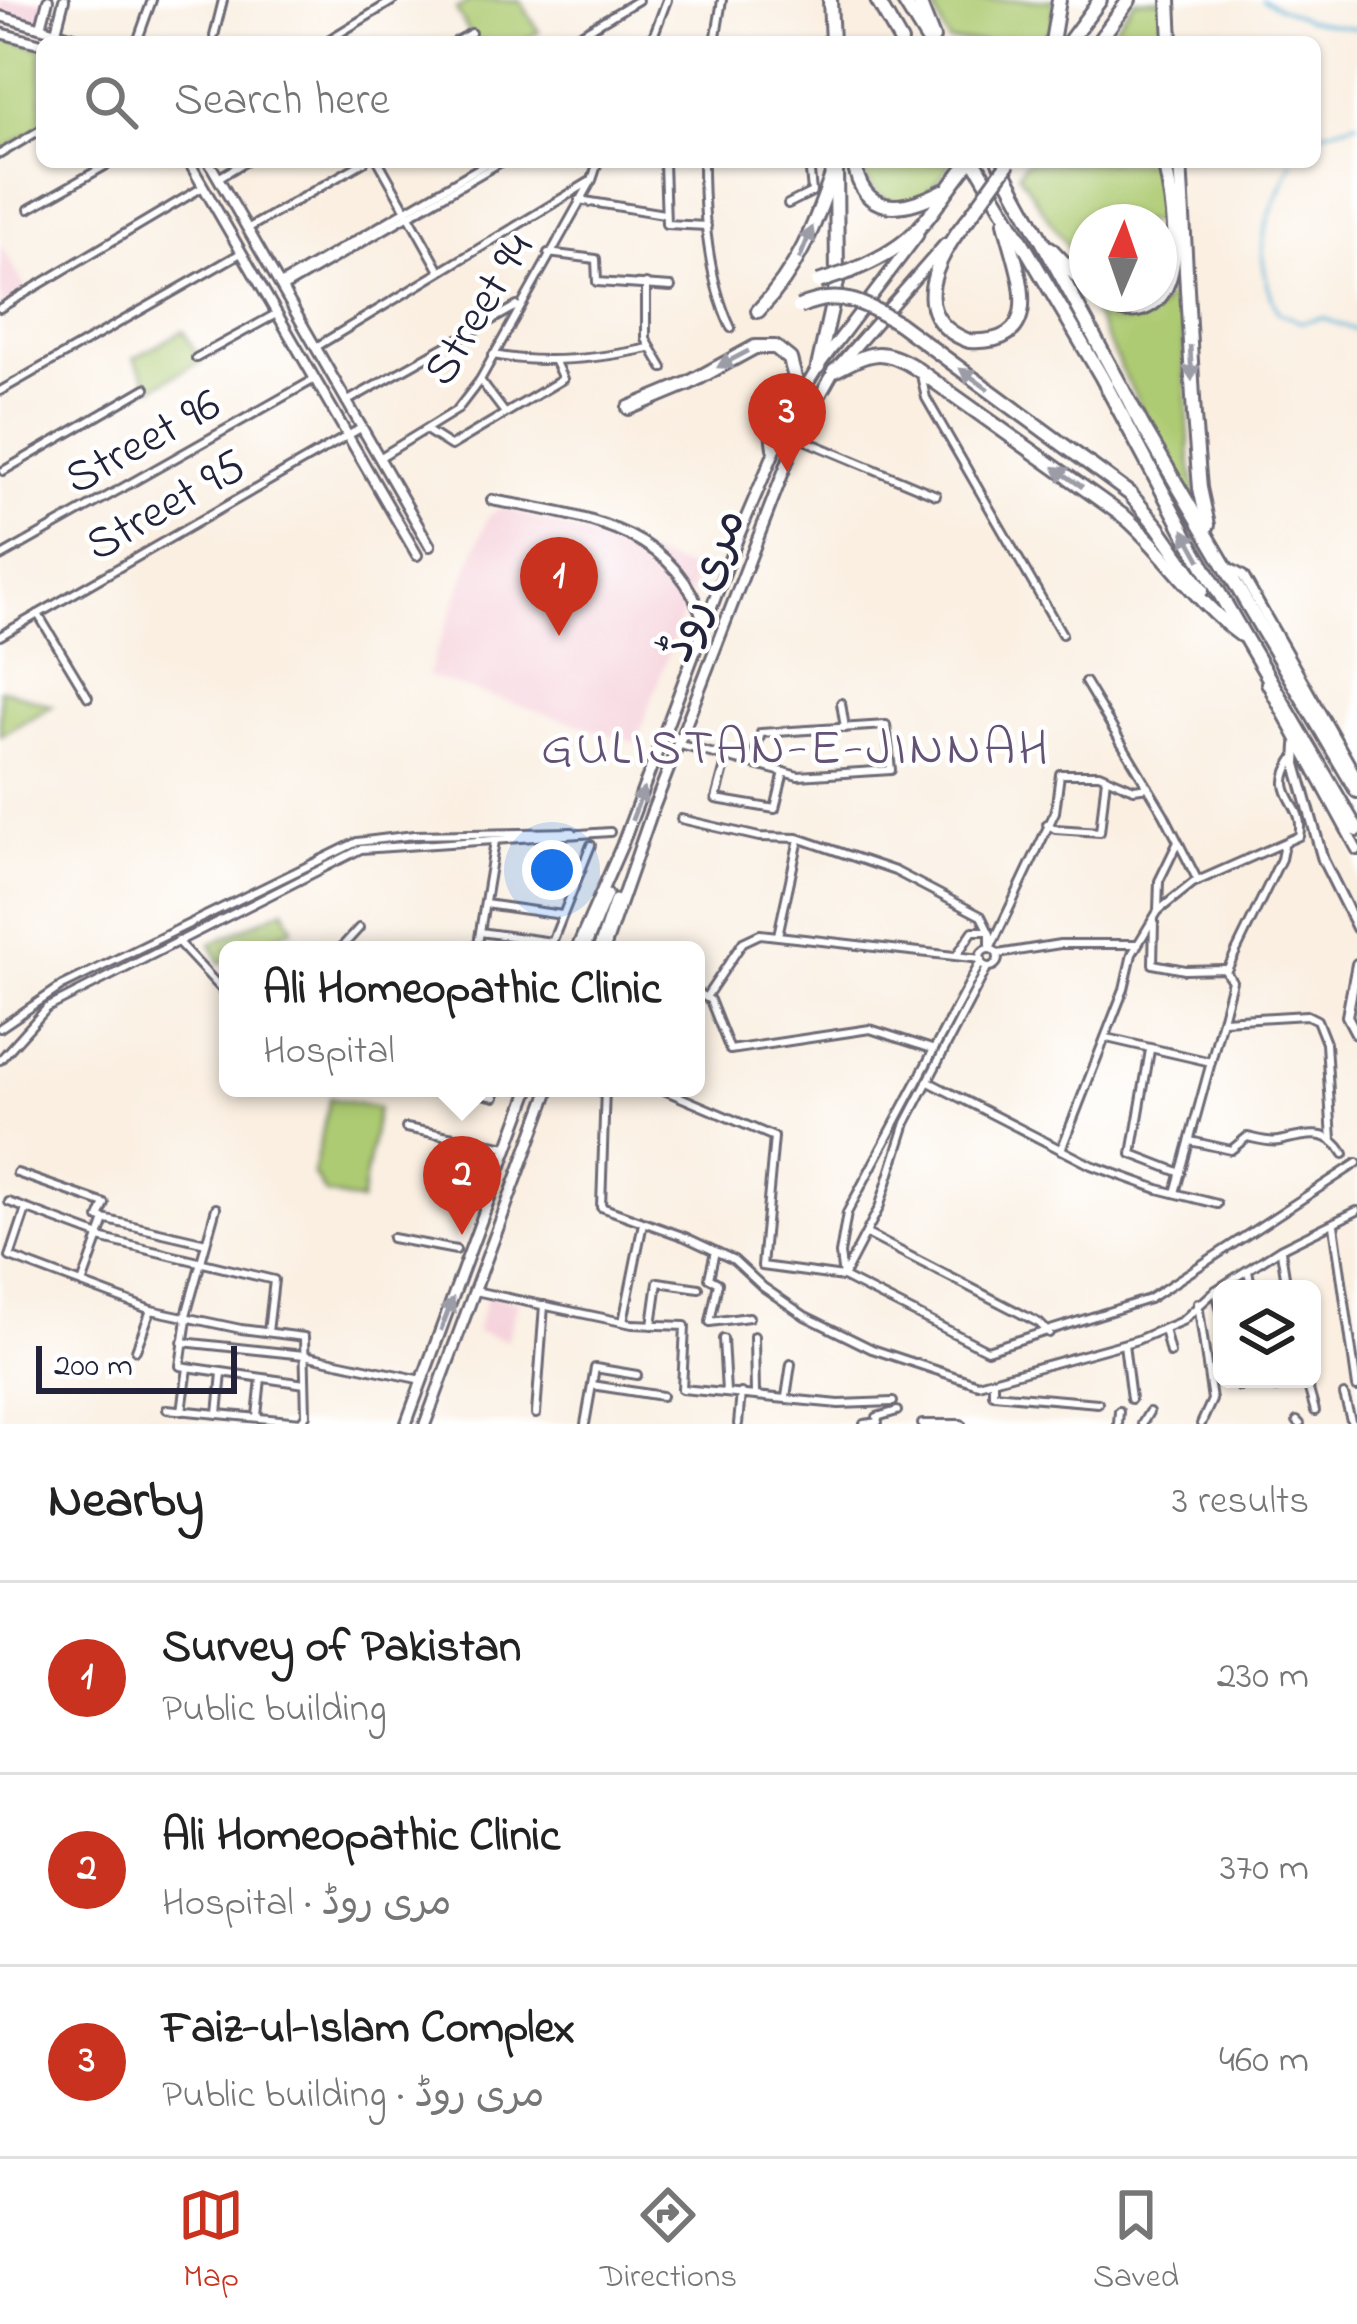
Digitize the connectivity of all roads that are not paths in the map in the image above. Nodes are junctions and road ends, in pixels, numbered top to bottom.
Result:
1 (48, 0) edge
2 (64, 0) edge
3 (152, 0) edge
4 (224, 0) edge
5 (394, 0) edge
6 (638, 0) edge
7 (667, 0) edge
8 (722, 0) edge
9 (830, 0) edge
10 (877, 0) edge
11 (903, 0) edge
12 (918, 0) edge
13 (1059, 0) edge
14 (1100, 0) edge
15 (1129, 0) edge
16 (1169, 0) edge
17 (0, 16) edge
18 (41, 27) junction
19 (56, 31) junction
20 (0, 33) edge
21 (470, 33) dead end
22 (72, 36) edge
23 (139, 36) edge
24 (214, 36) edge
25 (335, 36) edge
26 (465, 36) edge
27 (578, 36) edge
28 (653, 36) edge
29 (716, 36) edge
30 (832, 36) edge
31 (898, 36) edge
32 (927, 36) edge
33 (929, 36) edge
34 (1053, 36) edge
35 (1073, 36) edge
36 (1102, 36) edge
37 (1171, 36) edge
38 (36, 42) edge
39 (36, 133) edge
40 (0, 154) edge
41 (101, 168) edge
42 (192, 168) edge
43 (212, 168) edge
44 (234, 168) edge
45 (354, 168) edge
46 (382, 168) edge
47 (479, 168) edge
48 (491, 168) edge
49 (596, 168) edge
50 (664, 168) edge
51 (704, 168) edge
52 (810, 168) edge
53 (834, 168) edge
54 (836, 168) edge
55 (856, 168) edge
56 (966, 168) edge
57 (976, 168) edge
58 (1002, 168) edge
59 (1005, 168) edge
60 (1165, 168) edge
61 (1180, 168) edge
62 (218, 178) junction
63 (592, 181) junction
64 (951, 184) junction
65 (203, 187) junction
66 (578, 200) junction
67 (788, 203) dead end
68 (1168, 204) edge
69 (29, 208) dead end
70 (1002, 209) junction
71 (406, 214) junction
72 (664, 214) junction
73 (707, 226) junction
74 (925, 226) junction
75 (248, 229) junction
76 (959, 230) junction
77 (1041, 239) junction
78 (241, 253) junction
79 (548, 253) junction
80 (268, 265) junction
81 (1069, 268) edge
82 (440, 272) junction
83 (253, 274) junction
84 (818, 282) dead end
85 (646, 284) junction
86 (281, 286) junction
87 (671, 286) dead end
88 (520, 304) junction
89 (799, 307) dead end
90 (0, 308) edge
91 (758, 310) dead end
92 (276, 314) junction
93 (731, 328) dead end
94 (316, 347) junction
95 (649, 348) junction
96 (493, 355) junction
97 (196, 358) dead end
98 (554, 360) junction
99 (818, 367) junction
100 (663, 368) dead end
101 (835, 371) junction
102 (920, 372) junction
103 (315, 379) junction
104 (480, 380) junction
105 (146, 388) dead end
106 (0, 391) edge
107 (346, 401) junction
108 (629, 408) dead end
109 (505, 413) junction
110 (361, 428) junction
111 (426, 430) junction
112 (347, 436) junction
113 (797, 436) junction
114 (774, 448) junction
115 (379, 458) junction
116 (3, 471) edge
117 (936, 495) dead end
118 (492, 500) dead end
119 (1212, 540) junction
120 (430, 546) dead end
121 (417, 555) dead end
122 (0, 557) edge
123 (1229, 568) junction
124 (38, 614) junction
125 (705, 625) junction
126 (1062, 634) dead end
127 (0, 636) edge
128 (1246, 638) junction
129 (1085, 682) dead end
130 (88, 697) dead end
131 (842, 703) dead end
132 (845, 728) junction
133 (678, 744) junction
134 (1297, 748) junction
135 (1343, 753) junction
136 (1357, 755) edge
137 (727, 758) junction
138 (752, 764) junction
139 (784, 772) junction
140 (1106, 777) junction
141 (1357, 777) edge
142 (1148, 787) junction
143 (1357, 791) edge
144 (681, 819) dead end
145 (1047, 824) junction
146 (1357, 830) edge
147 (610, 832) dead end
148 (582, 833) junction
149 (800, 839) junction
150 (495, 841) junction
151 (1178, 842) junction
152 (1284, 844) junction
153 (591, 845) dead end
154 (1357, 850) edge
155 (1198, 880) junction
156 (485, 904) junction
157 (1156, 914) junction
158 (562, 915) junction
159 (359, 928) dead end
160 (1357, 928) edge
161 (988, 931) junction
162 (480, 932) junction
163 (778, 934) junction
164 (174, 938) junction
165 (347, 941) edge
166 (478, 941) edge
167 (526, 941) edge
168 (553, 941) edge
169 (584, 941) edge
170 (604, 941) edge
171 (1136, 944) junction
172 (994, 951) junction
173 (956, 956) junction
174 (983, 963) junction
175 (1357, 964) edge
176 (1227, 970) junction
177 (219, 986) edge
178 (706, 997) joint
179 (41, 1000) junction
180 (47, 1008) junction
181 (1223, 1020) junction
182 (0, 1029) edge
183 (1357, 1035) edge
184 (1105, 1037) junction
185 (11, 1048) junction
186 (932, 1048) junction
187 (1150, 1049) junction
188 (0, 1060) edge
189 (1211, 1062) junction
190 (927, 1081) junction
191 (529, 1097) edge
192 (545, 1097) edge
193 (605, 1097) edge
194 (681, 1097) edge
195 (406, 1129) dead end
196 (1332, 1140) junction
197 (1190, 1141) junction
198 (510, 1148) junction
199 (1061, 1150) junction
200 (1344, 1154) dead end
201 (1357, 1163) edge
202 (17, 1173) dead end
203 (1181, 1173) junction
204 (1175, 1193) junction
205 (9, 1202) dead end
206 (1217, 1204) dead end
207 (216, 1208) dead end
208 (26, 1209) junction
209 (1357, 1211) edge
210 (105, 1220) junction
211 (643, 1223) junction
212 (1334, 1224) junction
213 (867, 1234) junction
214 (99, 1237) junction
215 (392, 1238) dead end
216 (206, 1243) junction
217 (1280, 1249) junction
218 (456, 1250) dead end
219 (715, 1251) junction
220 (201, 1263) junction
221 (1248, 1271) junction
222 (843, 1277) junction
223 (1232, 1280) edge
224 (1250, 1280) edge
225 (1286, 1280) edge
226 (82, 1284) junction
227 (699, 1288) dead end
228 (475, 1291) junction
229 (1213, 1291) edge
230 (1198, 1303) junction
231 (544, 1305) junction
232 (151, 1310) junction
233 (749, 1317) dead end
234 (186, 1319) junction
235 (623, 1322) junction
236 (652, 1325) junction
237 (1164, 1329) junction
238 (268, 1332) junction
239 (1049, 1333) junction
240 (754, 1336) dead end
241 (723, 1339) dead end
242 (182, 1342) junction
243 (1124, 1344) junction
244 (136, 1350) dead end
245 (1170, 1353) dead end
246 (304, 1355) junction
247 (790, 1364) dead end
248 (188, 1368) junction
249 (222, 1373) junction
250 (637, 1375) dead end
251 (261, 1378) junction
252 (422, 1379) junction
253 (993, 1380) junction
254 (304, 1384) junction
255 (592, 1385) junction
256 (1309, 1388) edge
257 (1357, 1388) edge
258 (725, 1392) junction
259 (740, 1393) junction
260 (755, 1394) junction
261 (1345, 1395) dead end
262 (662, 1396) dead end
263 (786, 1397) junction
264 (1131, 1399) dead end
265 (892, 1402) dead end
266 (1098, 1403) dead end
267 (167, 1409) dead end
268 (182, 1411) junction
269 (897, 1411) dead end
270 (1315, 1411) dead end
271 (1119, 1412) dead end
272 (1149, 1412) dead end
273 (218, 1414) junction
274 (536, 1414) dead end
275 (257, 1418) junction
276 (301, 1423) edge
277 (406, 1424) edge
278 (425, 1424) edge
279 (586, 1424) edge
280 (738, 1424) edge
281 (864, 1424) edge
282 (922, 1424) edge
283 (961, 1424) edge
284 (1118, 1424) edge
285 (1142, 1424) edge
286 (1201, 1424) edge
287 (1352, 1424) edge

1 - 18 street
2 - 19 street
3 - 23 street
4 - 24 street
5 - 25 street
6 - 27 street
7 - 28 street
8 - 29 street
9 - 30 highway
10 - 31 highway
11 - 32 highway
12 - 33 highway
13 - 34 highway
14 - 35 highway
15 - 36 highway
16 - 37 highway
17 - 18 street
18 - 19 street
19 - 22 street
20 - 38 street
21 - 26 street
39 - 40 street
41 - 69 street
42 - 65 street
43 - 62 street
44 - 62 street
45 - 75 street
46 - 71 street
47 - 71 street
48 - 71 street
49 - 63 street, Street 94
50 - 72 street
51 - 73 street
52 - 67 street
91 -> 53 highway
54 - 99 highway
55 - 64 highway
56 - 64 highway
57 - 70 highway
58 - 77 highway
59 - 76 highway, مری روڈ, bridge
60 - 68 highway
61 -> 119 highway
62 - 75 street
63 - 66 street, Street 94
63 - 82 street
64 - 74 highway
65 - 78 street
65 - 90 street
66 - 72 street
66 - 79 street, Street 94
70 - 76 highway
128 -> 70 highway
71 - 82 street
71 - 86 street
72 - 73 street
73 - 93 street
74 - 84 highway, bridge
74 - 99 main road, مری روڈ
75 - 80 street
76 - 101 main road, مری روڈ
77 - 81 highway
77 - 119 highway
78 - 83 street
78 - 106 street
79 - 85 street
79 - 88 street, Street 94
80 - 83 street
80 - 86 street
82 - 94 street
83 - 92 street
85 - 87 street
85 - 95 street
86 - 94 street
88 - 96 street, Street 94
88 - 107 street
128 -> 89 highway, bridge
92 - 97 street
92 - 103 street
94 - 107 street
95 - 98 street
95 - 100 street
96 - 98 street
96 - 104 street, Street 94
98 - 109 street
99 - 114 main road, مری روڈ
101 - 102 highway
101 - 113 main road, مری روڈ
102 - 126 street
128 -> 102 highway
103 - 112 street
103 - 122 street, Street 96
104 - 109 street
104 - 111 street, Street 94
105 - 116 street
107 - 110 street
114 -> 108 highway
109 - 111 street
110 - 112 street, Street 95
110 - 115 street
111 - 115 street, Street 94
112 - 121 street
112 - 124 street, Street 95
113 - 117 street
113 - 133 main road, مری روڈ
114 - 125 main road, مری روڈ
115 - 120 street
118 - 125 street
119 - 123 highway
123 - 135 street
123 - 143 highway
124 - 127 street, Street 95
124 - 130 street
169 -> 125 main road, مری روڈ
128 - 134 street
128 - 146 highway
129 - 142 street
131 - 132 street
132 - 138 street
132 - 139 street
133 - 137 street
133 - 170 main road, مری روڈ
134 - 152 street
134 - 154 street
134 - 160 street
135 - 136 street
135 - 141 street
137 - 138 street
137 - 139 street
138 - 139 street
140 - 142 street
140 - 145 street
140 - 145 street
142 - 151 street
144 - 149 street
145 - 172 street
147 - 148 street
148 - 150 street
148 - 164 street
149 - 161 street
149 - 163 street
150 - 156 street
150 - 164 street
151 - 155 street
151 - 157 street
152 - 155 street
152 - 176 street
153 - 158 street
155 - 157 street
156 - 158 street
156 - 162 street
157 - 171 street
157 - 176 street
158 - 168 street
159 - 165 street
161 - 172 street
161 - 173 street
162 - 166 street
162 - 167 street
163 - 173 street
163 - 178 street
164 - 177 street
164 - 179 street
164 - 180 street
171 - 172 street
171 - 184 street
172 - 174 street
172 - 174 street
173 - 174 street
174 - 186 street
174 - 190 street
175 - 183 street
176 - 181 street
178 - 186 street
179 - 180 street
179 - 182 street
180 - 185 street
181 - 189 street
181 - 196 street
182 - 185 street
184 - 187 street
184 - 199 street
185 - 188 street
186 - 222 street
187 - 189 street
187 - 203 street
189 - 197 street
190 - 199 street
190 - 213 street
191 - 198 main road
192 - 228 main road
193 - 211 street
194 - 222 street
195 - 198 street
196 - 197 street
196 - 200 street
197 - 203 street
252 -> 198 main road
199 - 204 street
201 - 239 street
202 - 210 street
203 - 204 street
204 - 206 street
205 - 208 street
207 - 216 street
208 - 214 street
208 - 226 street
209 - 212 street
210 - 214 street
210 - 216 street
211 - 219 street
211 - 235 street
212 - 217 street
212 - 257 street
213 - 222 street
213 - 239 street
214 - 220 street
214 - 226 street
215 - 218 street
216 - 220 street
217 - 221 street
217 - 225 street
219 - 233 street
219 - 253 street
220 - 234 street
220 - 238 street
221 - 223 street
221 - 224 street
222 - 239 street
226 - 232 street
227 - 236 street
228 - 231 street
228 - 278 main road
229 - 230 street
230 - 237 street
230 - 286 street
231 - 235 street
231 - 274 street
232 - 234 street
232 - 244 street
234 - 238 street
234 - 242 street
235 - 236 street
236 - 258 street
237 - 243 street
237 - 245 street
238 - 246 street
240 - 260 street
241 - 258 street
242 - 246 street
242 - 248 street
243 - 253 street
243 - 264 street
246 - 252 street
246 - 254 street
247 - 263 street
248 - 249 street
248 - 268 street
249 - 251 street
249 - 273 street
250 - 255 street
251 - 254 street
251 - 275 street
252 - 277 main road
253 - 266 street
254 - 276 street
255 - 262 street
255 - 279 street
256 - 270 street
258 - 259 street
259 - 260 street
259 - 280 street
260 - 263 street
261 - 287 street
263 - 265 street
267 - 268 street
268 - 273 street
269 - 281 street
271 - 284 street
272 - 285 street
273 - 275 street
275 - 276 street
282 - 283 street

